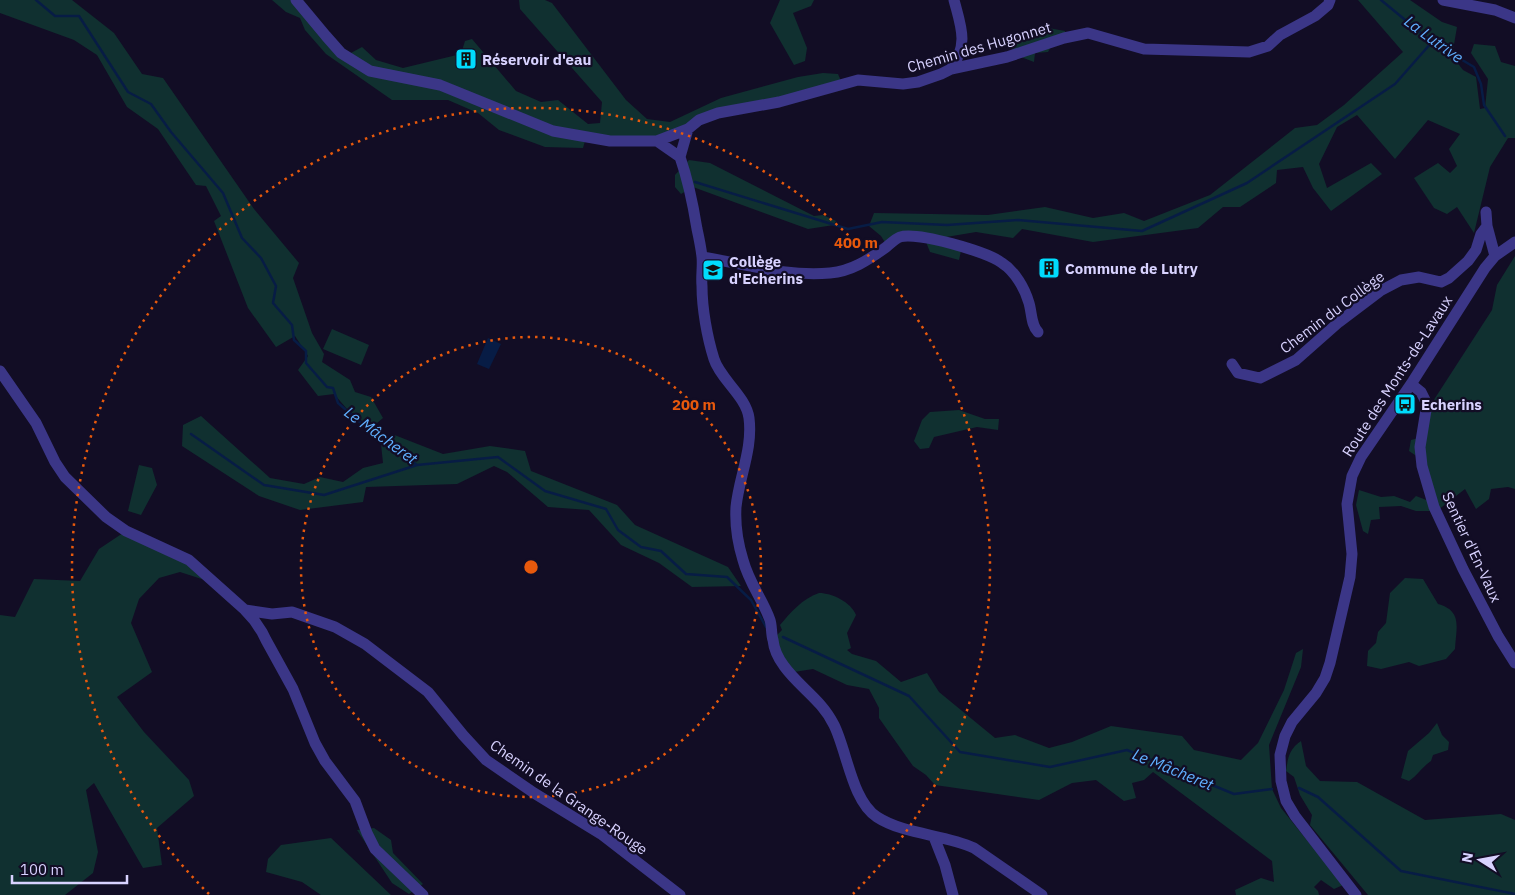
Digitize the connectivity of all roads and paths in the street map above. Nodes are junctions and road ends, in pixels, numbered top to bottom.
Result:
1 (296, 0) edge
2 (954, 0) edge
3 (1330, 0) edge
4 (1444, 0) edge
5 (1515, 18) edge
6 (951, 69) junction
7 (688, 129) junction
8 (657, 141) junction
9 (680, 157) junction
10 (1486, 212) dead end
11 (1487, 226) junction
12 (1515, 242) edge
13 (1495, 256) junction
14 (702, 257) junction
15 (1038, 332) dead end
16 (1232, 364) dead end
17 (0, 371) edge
18 (1411, 384) junction
19 (245, 610) junction
20 (272, 614) junction
21 (262, 632) junction
22 (1515, 663) edge
23 (934, 837) junction
24 (423, 895) edge
25 (680, 895) edge
26 (953, 895) edge
27 (1042, 895) edge
28 (1356, 895) edge

1 - 8 street
2 - 6 street
3 - 6 street, Chemin des Hugonnet
4 - 5 street
6 - 7 street, Chemin des Hugonnet
7 - 8 street, Chemin des Hugonnet
7 - 9 street
8 - 9 street
9 - 14 street
10 - 11 street
11 - 13 street
11 - 16 street, Chemin du Collège
12 - 13 street, Route des Monts-de-Lavaux
13 - 18 street, Route des Monts-de-Lavaux
14 - 15 street
14 - 23 street
17 - 19 street
18 - 22 street, Sentier d'En-Vaux
18 - 28 street, Route des Monts-de-Lavaux
19 - 20 street, Chemin de la Grange-Rouge
19 - 21 street
20 - 21 street
20 - 25 street, Chemin de la Grange-Rouge
21 - 24 street
23 - 26 street
23 - 27 street

